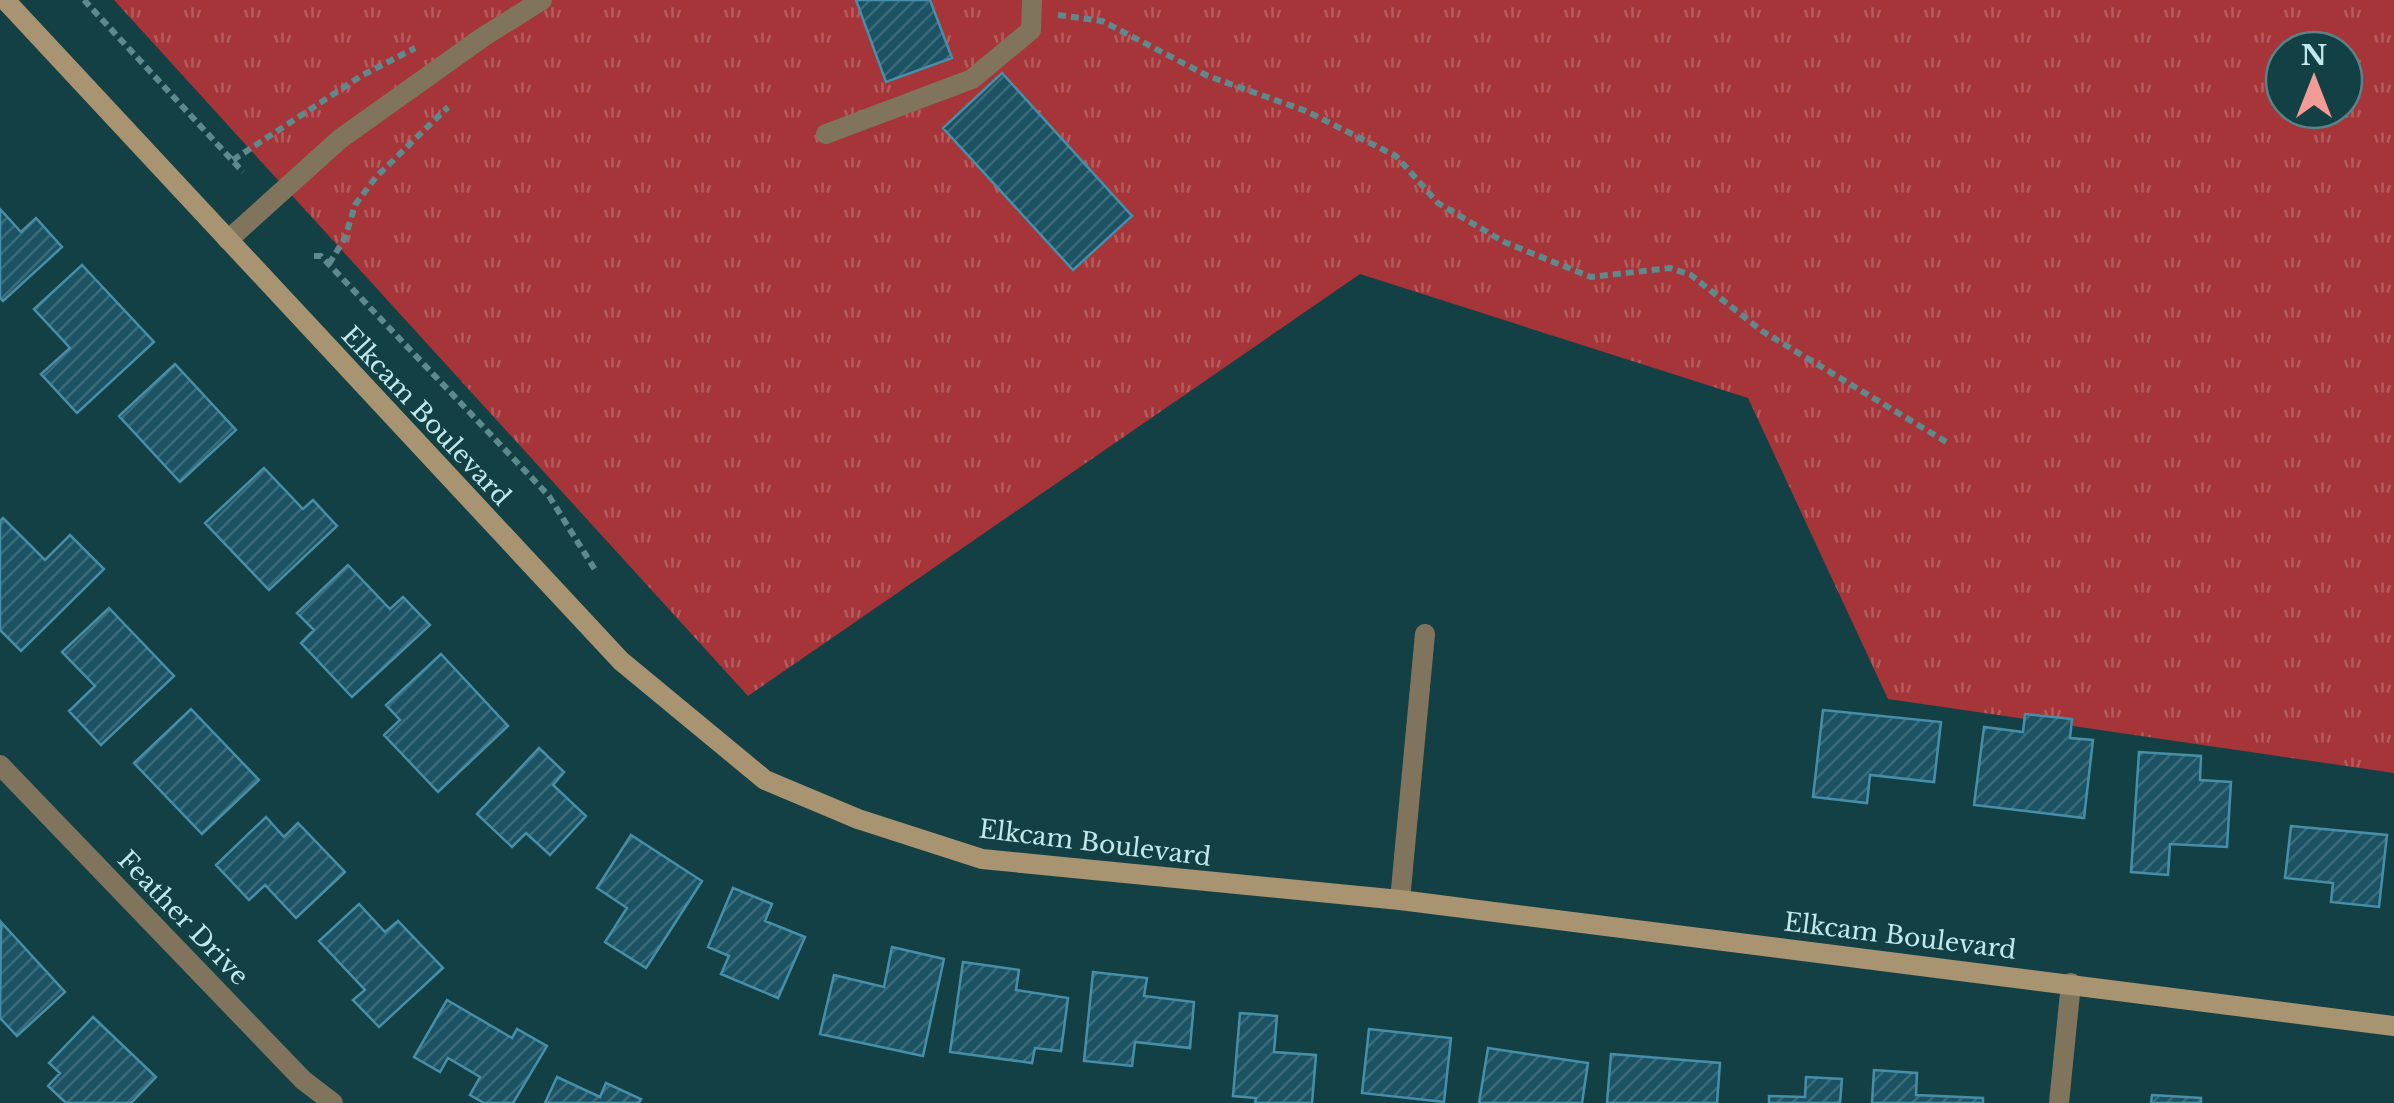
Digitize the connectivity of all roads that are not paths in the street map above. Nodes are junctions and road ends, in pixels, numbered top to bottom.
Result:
1 (6, 0) edge
2 (542, 0) edge
3 (1032, 6) edge
4 (826, 134) dead end
5 (228, 240) junction
6 (1425, 634) dead end
7 (0, 765) edge
8 (1400, 900) junction
9 (2071, 982) junction
10 (2394, 1026) edge
11 (332, 1103) edge
12 (2059, 1103) edge

1 - 5 street, Elkcam Boulevard
2 - 5 street
3 - 4 street
5 - 8 street, Elkcam Boulevard
6 - 8 street
7 - 11 street, Feather Drive
8 - 9 street, Elkcam Boulevard
9 - 10 street, Elkcam Boulevard
9 - 12 street

